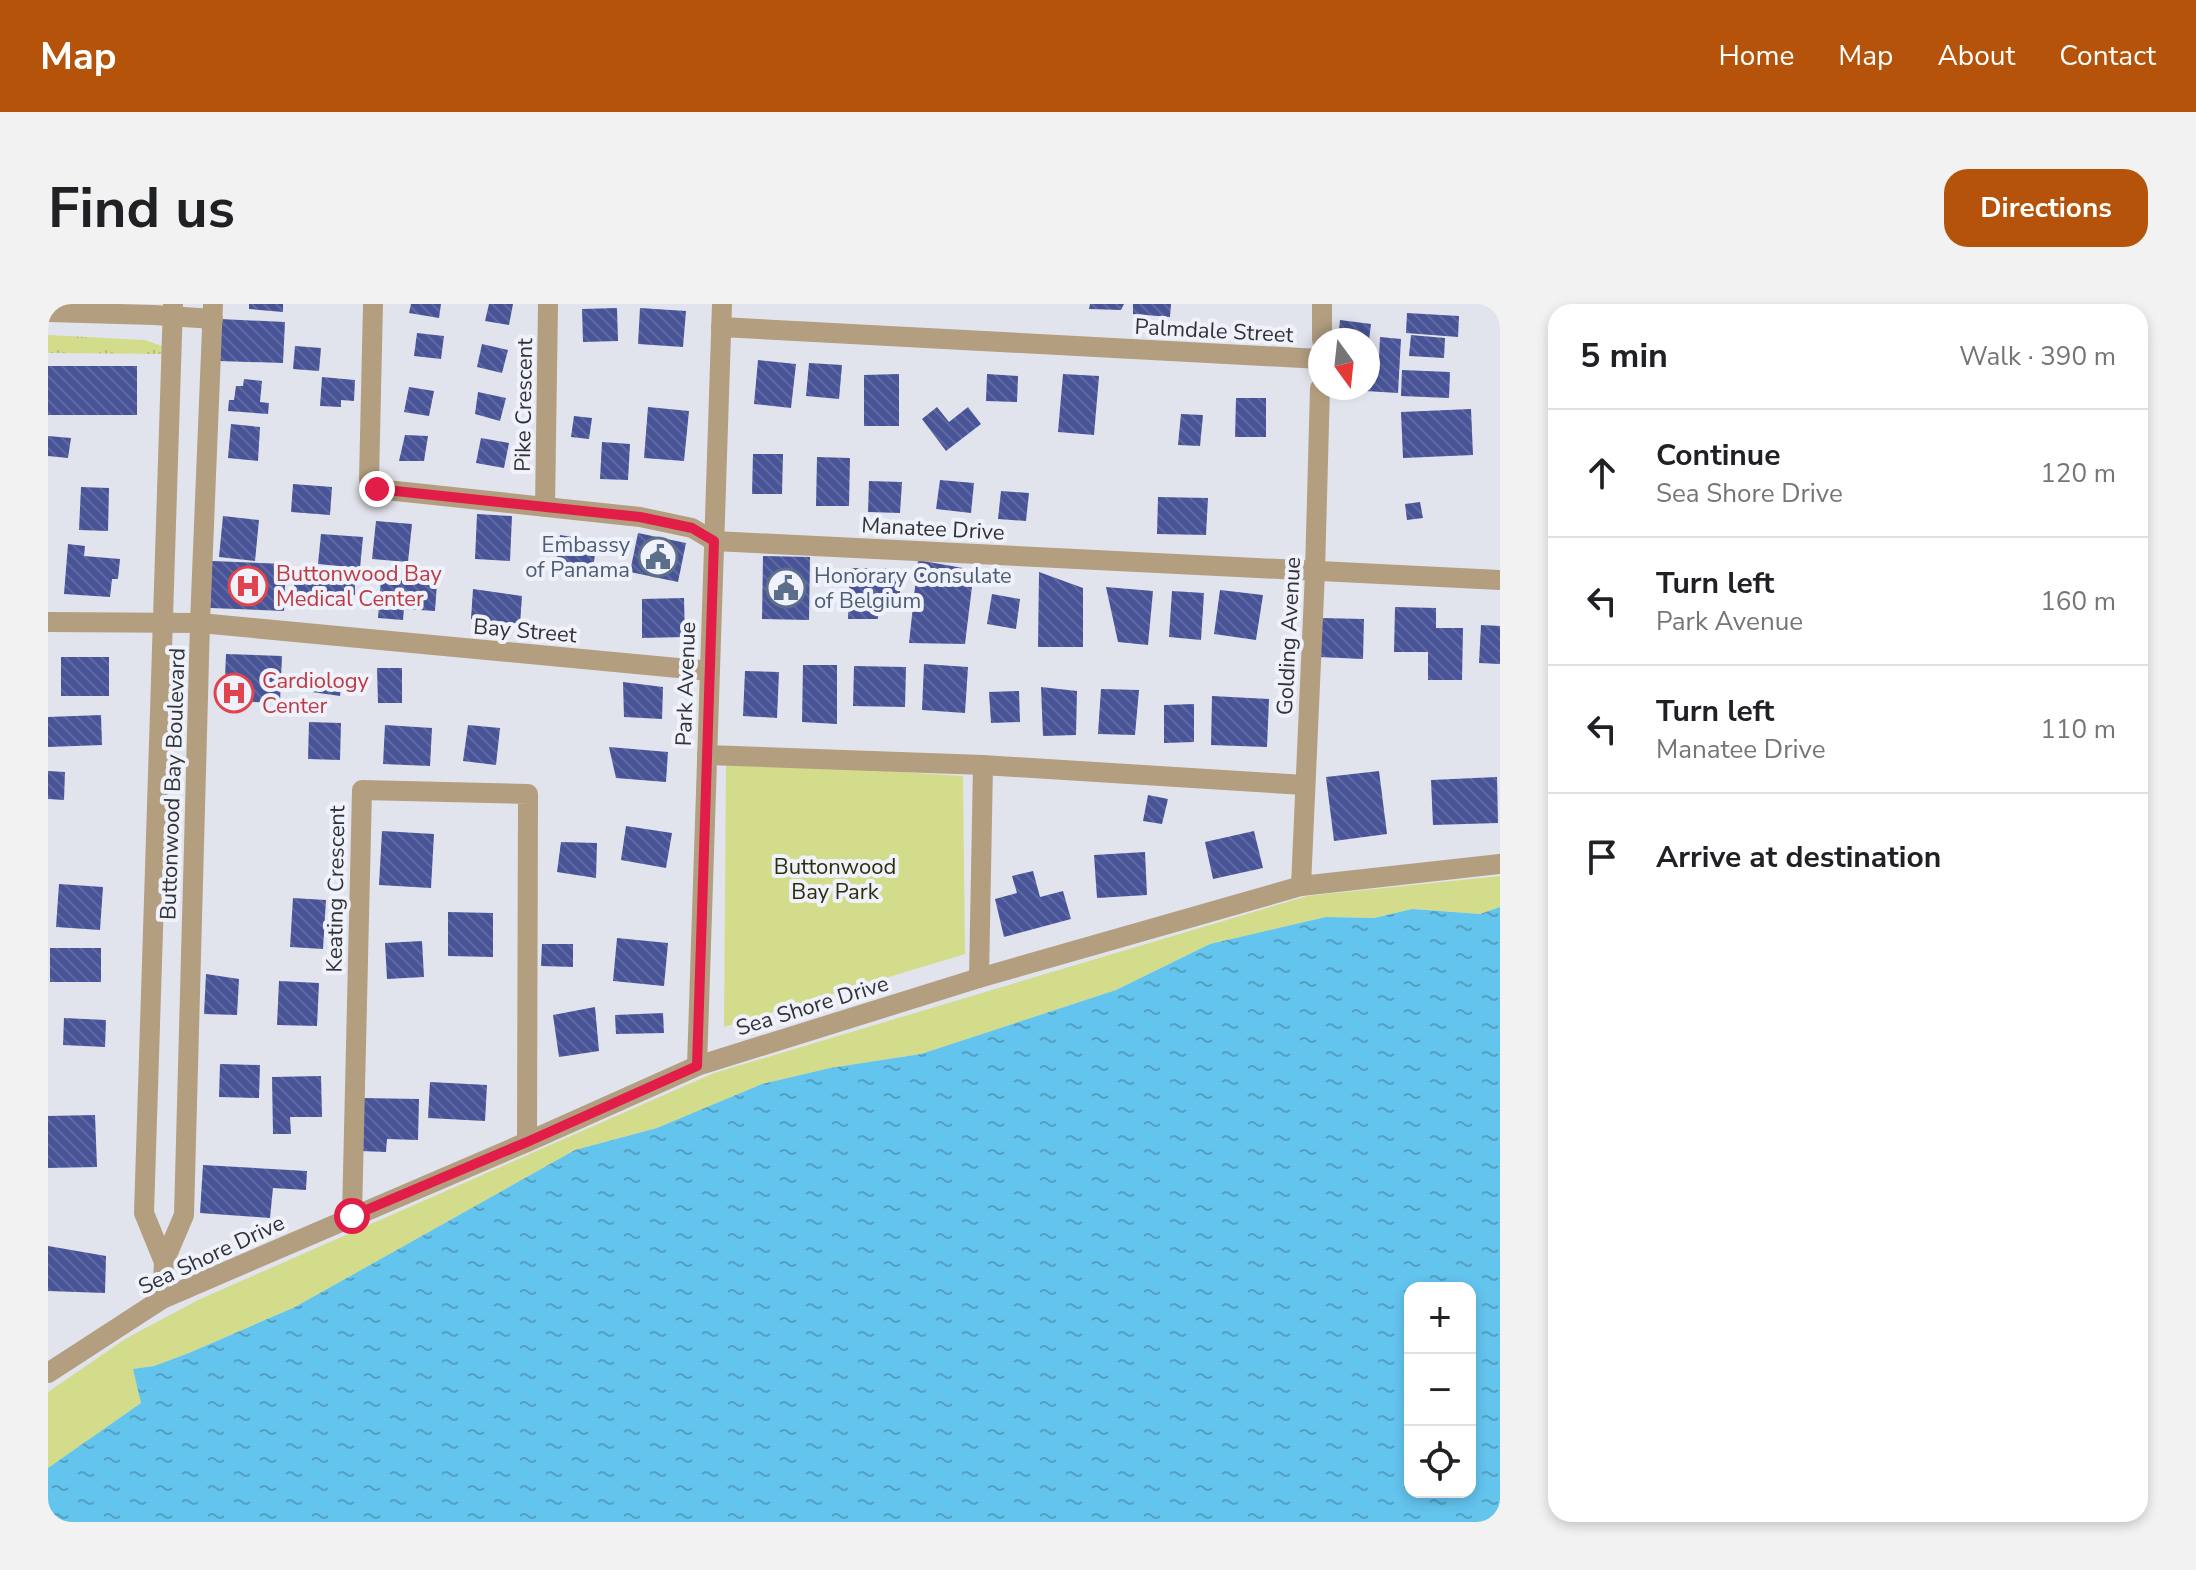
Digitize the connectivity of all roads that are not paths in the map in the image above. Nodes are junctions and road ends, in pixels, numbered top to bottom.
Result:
1 (373, 304) edge
2 (548, 304) edge
3 (722, 304) edge
4 (1322, 304) edge
5 (173, 310) edge
6 (48, 312) edge
7 (213, 312) edge
8 (721, 327) junction
9 (1322, 328) edge
10 (1308, 358) edge
11 (1320, 400) edge
12 (545, 507) junction
13 (714, 541) junction
14 (1315, 572) junction
15 (1500, 580) edge
16 (48, 622) edge
17 (161, 622) junction
18 (200, 623) junction
19 (710, 671) junction
20 (707, 755) junction
21 (983, 765) junction
22 (1304, 785) junction
23 (1500, 864) edge
24 (1301, 886) junction
25 (979, 978) junction
26 (697, 1066) junction
27 (527, 1142) junction
28 (352, 1216) junction
29 (164, 1262) junction
30 (162, 1299) junction
31 (48, 1373) edge

1 - 12 street, Manatee Drive
2 - 12 street, Pike Crescent
3 - 8 street, Park Avenue
4 - 9 street
5 - 6 street
5 - 7 street
5 - 17 street, Buttonwood Bay Boulevard
7 - 18 street, Buttonwood Bay Boulevard
8 - 10 street, Palmdale Street
8 - 13 street, Park Avenue
11 - 14 street, Golding Avenue
12 - 13 street, Manatee Drive
13 - 14 street, Manatee Drive
13 - 19 street, Park Avenue
14 - 15 street, Manatee Drive
14 - 22 street, Golding Avenue
16 - 17 street, Bay Street
17 - 18 street, Bay Street
17 - 29 street, Buttonwood Bay Boulevard
18 - 19 street, Bay Street
18 - 29 street, Buttonwood Bay Boulevard
19 - 20 street, Park Avenue
20 - 21 street
20 - 26 street, Park Avenue
21 - 22 street
21 - 25 street
22 - 24 street, Golding Avenue
23 - 24 street, Sea Shore Drive
24 - 25 street, Sea Shore Drive
25 - 26 street, Sea Shore Drive
26 - 27 street, Sea Shore Drive
27 - 28 street, Sea Shore Drive
27 - 28 street, Keating Crescent
28 - 30 street, Sea Shore Drive
29 - 30 street, Buttonwood Bay Boulevard
30 - 31 street, Sea Shore Drive

